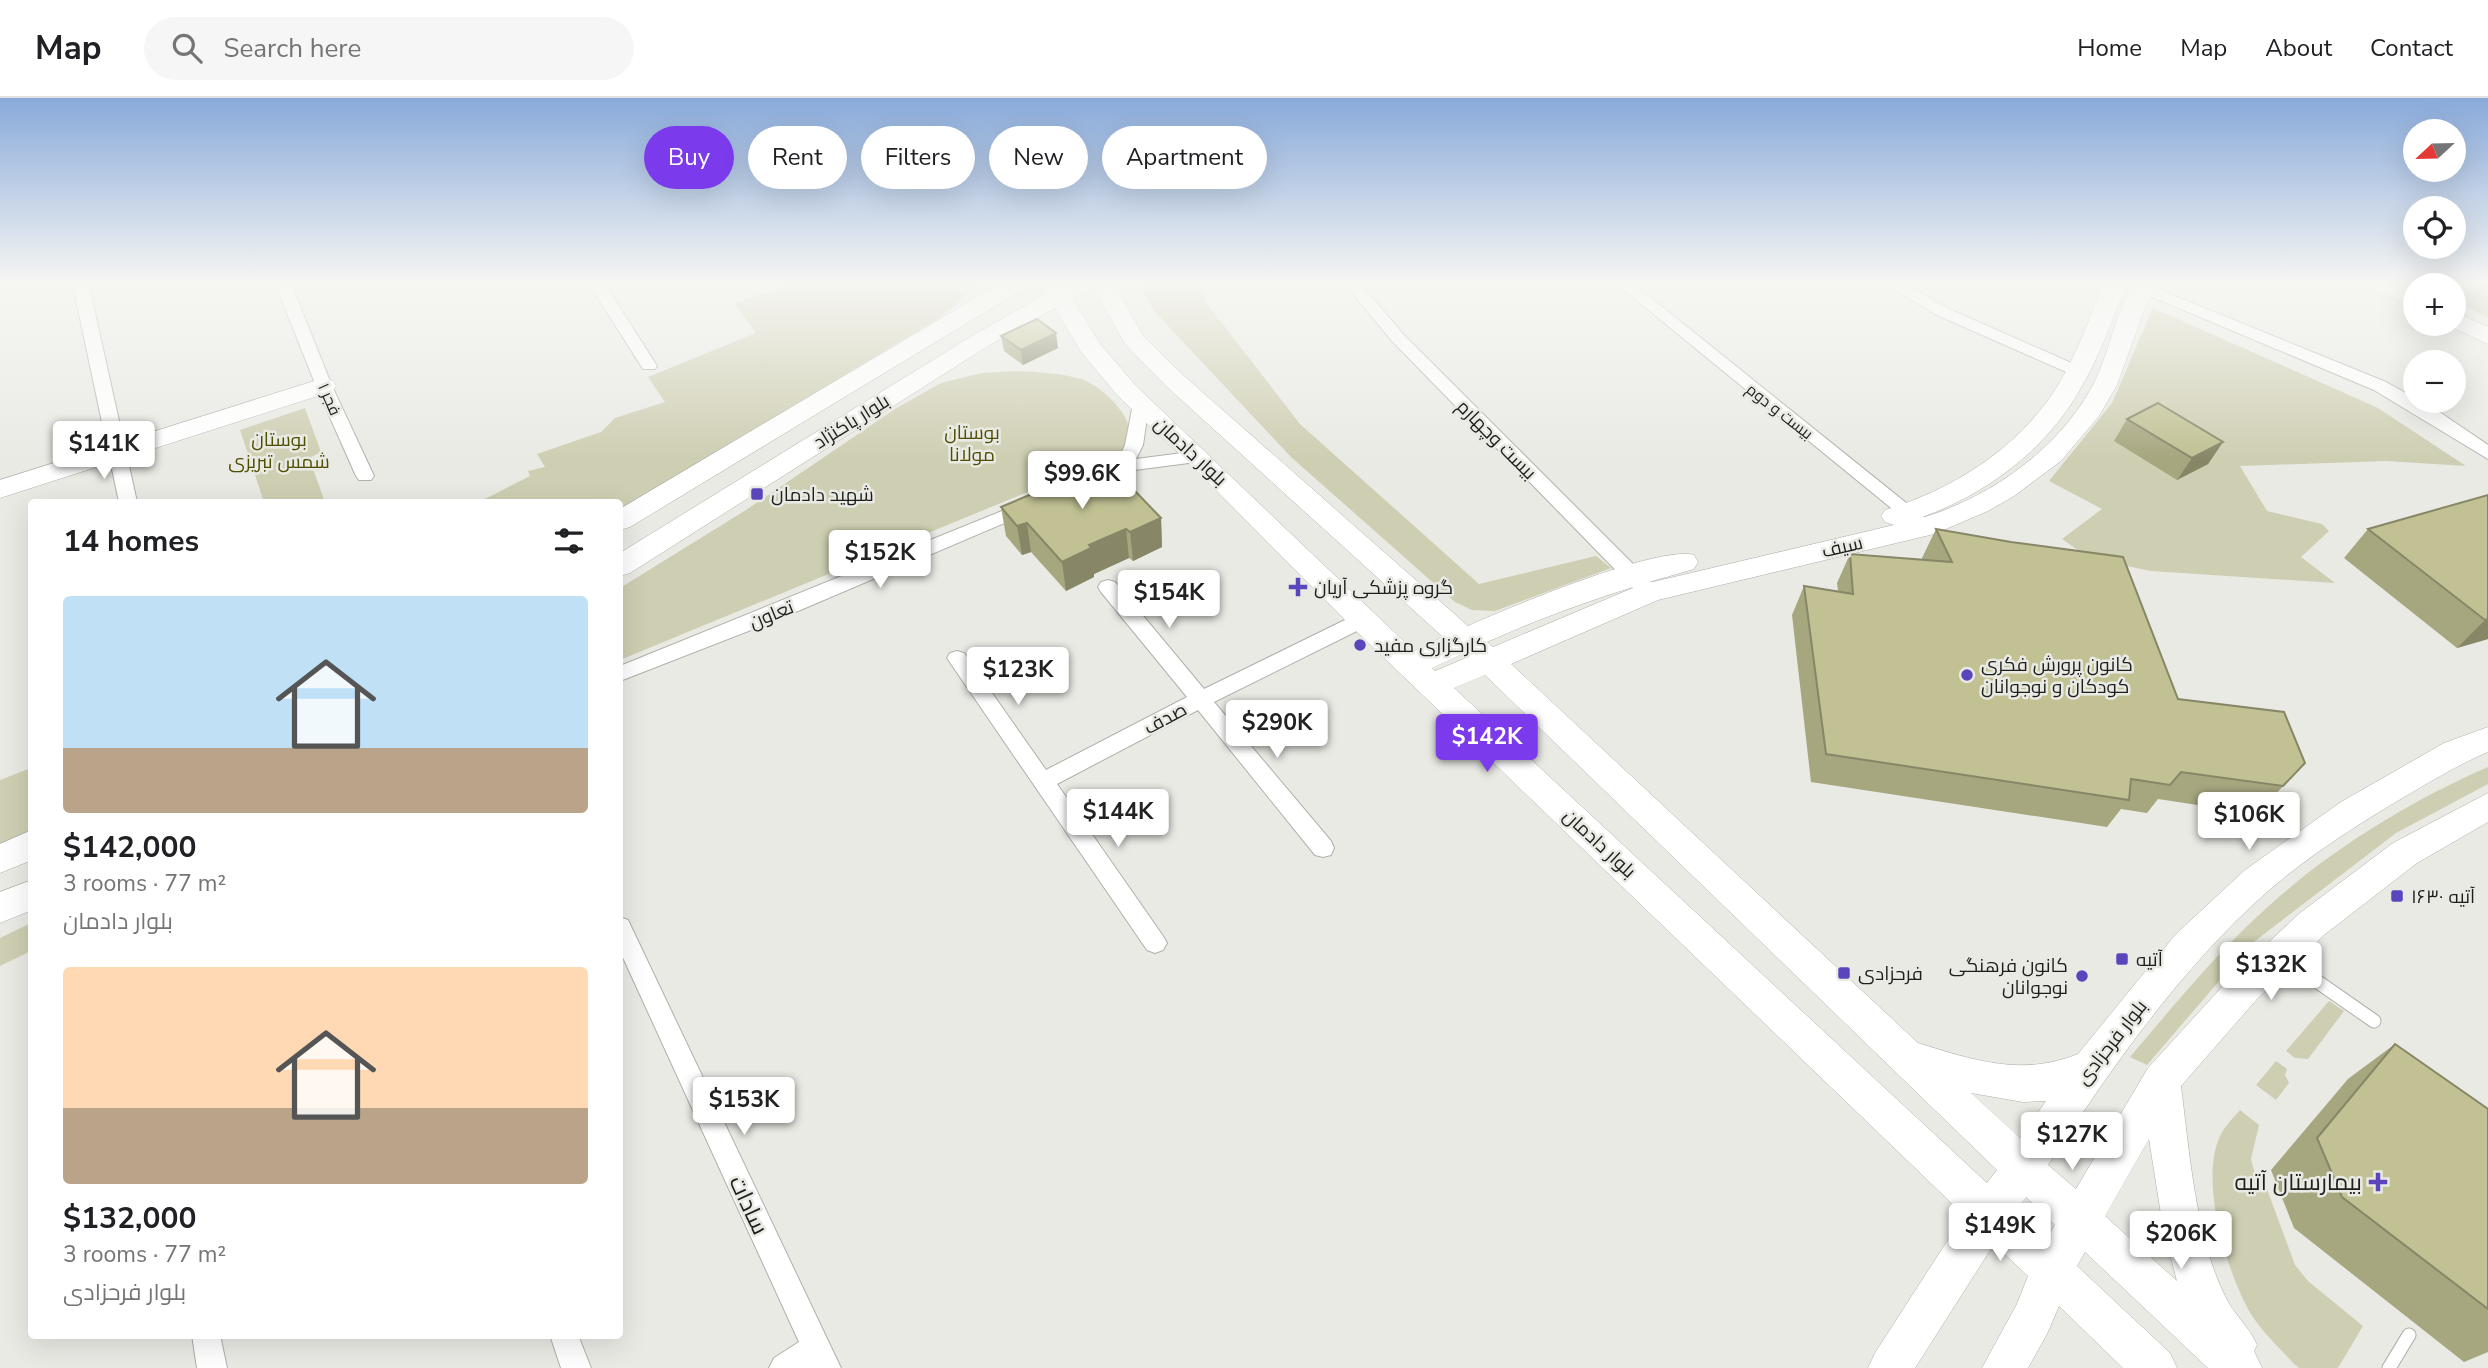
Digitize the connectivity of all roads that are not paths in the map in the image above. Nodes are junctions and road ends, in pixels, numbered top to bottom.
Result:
1 (93, 340) edge
2 (306, 340) edge
3 (633, 340) edge
4 (920, 340) edge
5 (1076, 340) edge
6 (1087, 340) edge
7 (1134, 340) edge
8 (1400, 340) edge
9 (1694, 340) edge
10 (2008, 340) edge
11 (2092, 340) edge
12 (2119, 340) edge
13 (2273, 340) edge
14 (980, 341) edge
15 (1090, 347) junction
16 (649, 366) dead end
17 (2079, 372) junction
18 (2105, 384) junction
19 (324, 386) junction
20 (1141, 404) junction
21 (117, 452) junction
22 (2488, 453) edge
23 (1198, 457) junction
24 (1124, 466) junction
25 (365, 476) dead end
26 (1074, 487) edge
27 (0, 489) edge
28 (1049, 497) edge
29 (127, 499) edge
30 (623, 519) edge
31 (1916, 520) junction
32 (623, 564) edge
33 (1640, 583) junction
34 (1108, 587) dead end
35 (1362, 620) junction
36 (1464, 639) junction
37 (957, 658) dead end
38 (1488, 660) junction
39 (623, 673) edge
40 (1421, 675) junction
41 (1199, 700) junction
42 (2488, 738) edge
43 (1044, 781) junction
44 (2488, 806) edge
45 (28, 846) edge
46 (1323, 848) dead end
47 (0, 859) edge
48 (28, 896) edge
49 (0, 908) edge
50 (623, 933) edge
51 (1155, 943) dead end
52 (2278, 954) junction
53 (2374, 1021) dead end
54 (1909, 1058) junction
55 (2091, 1066) junction
56 (2161, 1081) junction
57 (2023, 1168) junction
58 (1991, 1211) junction
59 (2079, 1221) junction
60 (2052, 1269) junction
61 (2409, 1335) dead end
62 (207, 1339) edge
63 (565, 1339) edge
64 (821, 1358) edge
65 (212, 1368) edge
66 (576, 1368) edge
67 (784, 1368) edge
68 (1890, 1368) edge
69 (2004, 1368) edge
70 (2155, 1368) edge
71 (2240, 1368) edge
72 (2253, 1368) edge
73 (2389, 1368) edge

1 - 21 street
2 - 19 street, فجر ۱
3 - 16 street
4 - 30 main road, بلوار پاکنژاد
5 - 15 main road
6 - 15 main road, بلوار دادمان
7 - 36 main road, بلوار دادمان
8 - 33 street, بیست وچهارم
9 - 31 street, بیست و دوم
10 - 17 street
11 - 17 main road, سیف
12 - 18 main road, سیف
13 - 22 street
14 - 32 main road, بلوار پاکنژاد
15 - 20 main road, بلوار دادمان
17 - 18 main road
17 - 31 main road, سیف
18 - 31 main road, سیف
19 - 21 main road
19 - 25 street, فجر ۱
20 - 23 main road, بلوار دادمان
20 - 24 street
21 - 27 main road
21 - 29 street
23 - 24 street
23 - 35 main road, بلوار دادمان
24 - 26 street
28 - 39 street, تعاون
31 - 33 main road, سیف
33 - 36 main road, سیف
33 - 38 main road, سیف
34 - 41 street
35 - 40 main road, بلوار دادمان
35 - 41 street, صدف
36 - 38 main road, بلوار دادمان
36 - 40 main road, سیف
37 - 43 street
38 - 40 main road, سیف
38 - 54 main road, بلوار دادمان
40 - 58 main road, بلوار دادمان
41 - 43 street, صدف
41 - 46 street
42 - 55 main road, بلوار فرحزادی
43 - 51 street
44 - 52 main road
45 - 47 main road
48 - 49 main road
50 - 64 street, سادات
52 - 53 lane
52 - 56 main road
54 - 55 main road
54 - 57 main road, بلوار دادمان
55 - 57 main road, بلوار فرحزادی
56 - 59 main road
56 - 72 main road
57 - 58 main road, بلوار فرحزادی
57 - 59 main road, بلوار دادمان
58 - 60 main road, بلوار دادمان
58 - 68 main road
59 - 60 main road
59 - 71 main road
60 - 69 main road
60 - 70 main road
61 - 73 lane
62 - 65 street
63 - 66 street
64 - 67 street

